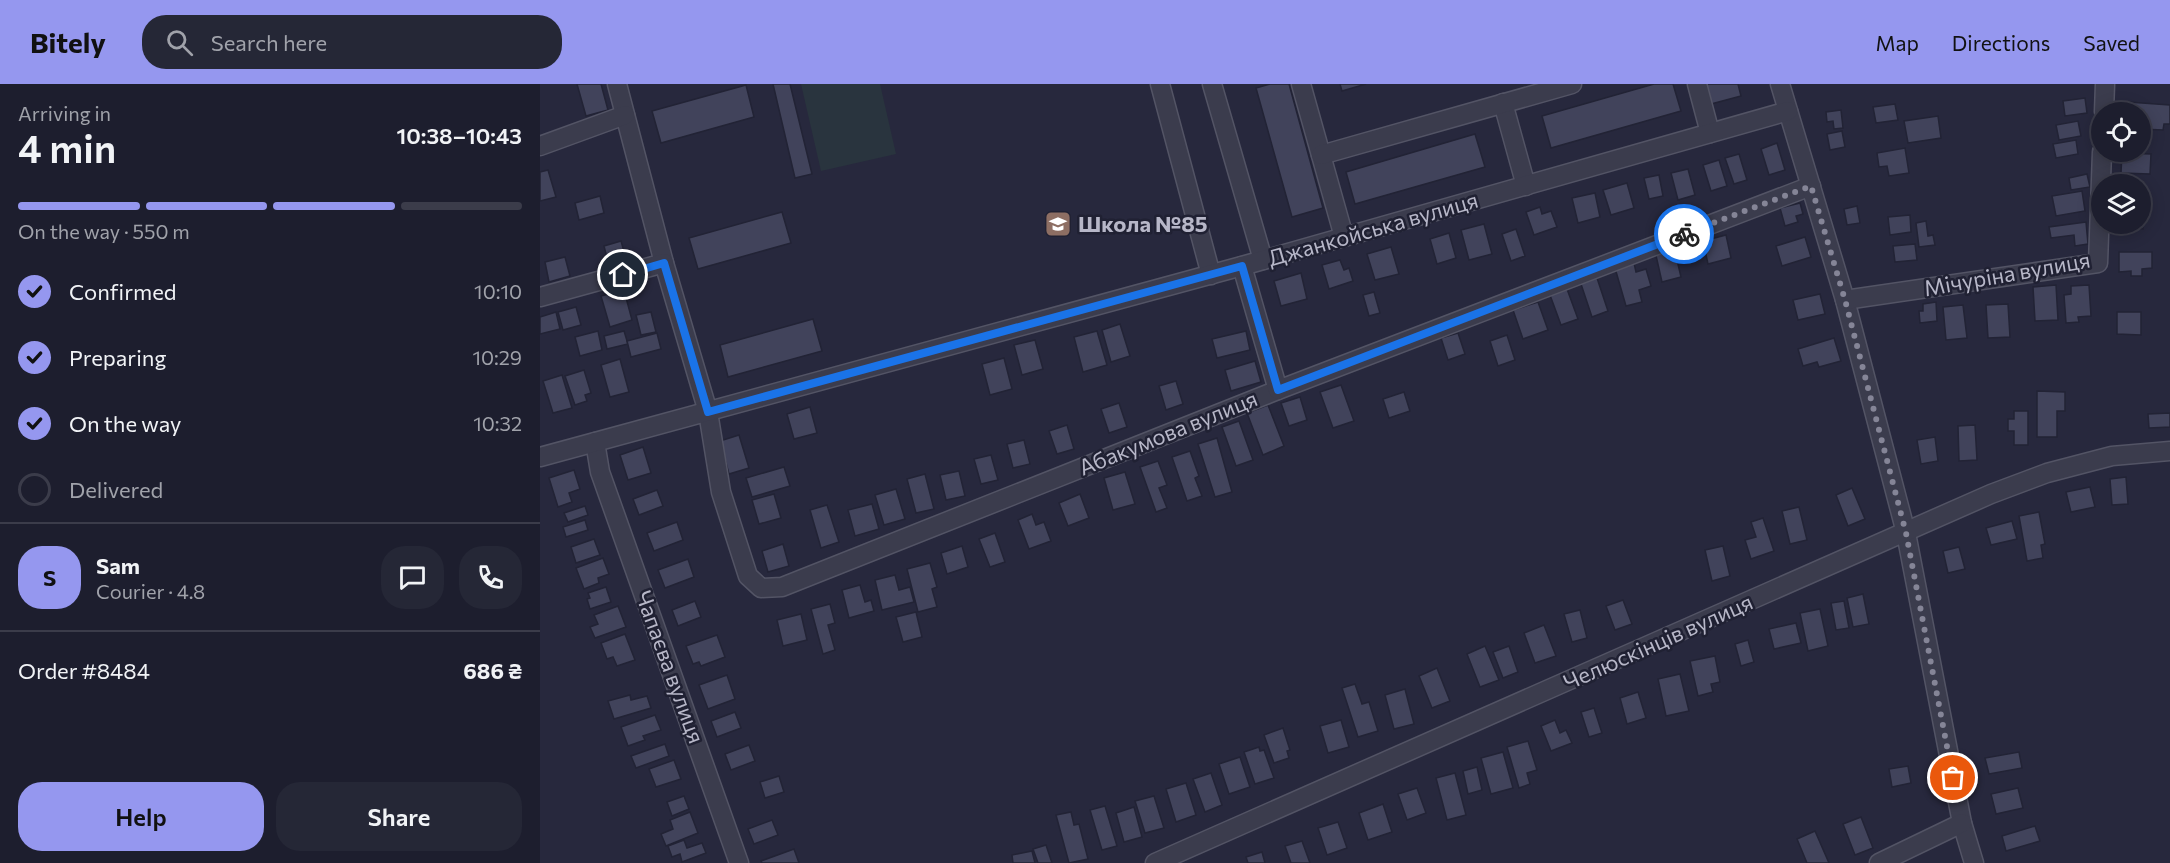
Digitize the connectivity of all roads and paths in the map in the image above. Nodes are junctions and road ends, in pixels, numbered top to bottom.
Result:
1 (617, 84) edge
2 (1160, 84) edge
3 (1212, 84) edge
4 (1301, 84) edge
5 (1572, 84) edge
6 (1697, 84) edge
7 (1780, 84) edge
8 (2105, 84) edge
9 (1514, 95) edge
10 (2104, 102) edge
11 (1788, 111) junction
12 (626, 115) junction
13 (1710, 133) junction
14 (540, 146) edge
15 (1321, 155) junction
16 (2102, 162) edge
17 (1526, 186) junction
18 (1811, 186) junction
19 (1344, 237) junction
20 (1263, 260) junction
21 (664, 263) junction
22 (1242, 266) junction
23 (1211, 275) junction
24 (540, 297) edge
25 (1845, 300) junction
26 (1278, 390) junction
27 (708, 412) junction
28 (595, 442) junction
29 (2170, 451) edge
30 (540, 457) edge
31 (1906, 533) junction
32 (1962, 823) junction
33 (739, 863) edge
34 (1155, 863) edge
35 (1879, 863) edge
36 (1974, 863) edge

1 - 12 street
2 - 23 street
3 - 20 street
4 - 15 street
5 - 9 street
6 - 13 street
7 - 11 street
8 - 10 street
9 - 15 street
9 - 17 street
11 - 13 street, Джанкойська вулиця
11 - 18 street
12 - 14 street
12 - 21 street
13 - 17 street, Джанкойська вулиця
15 - 19 street
16 - 25 street, Мічуріна вулиця
17 - 19 street, Джанкойська вулиця
18 - 25 street
18 - 26 street, Абакумова вулиця
19 - 20 street, Джанкойська вулиця
20 - 22 street, Джанкойська вулиця
21 - 24 street
21 - 27 street
22 - 23 street, Джанкойська вулиця
22 - 26 street
23 - 27 street, Джанкойська вулиця
25 - 31 street
26 - 27 street, Абакумова вулиця
27 - 28 street, Джанкойська вулиця
28 - 30 street, Джанкойська вулиця
28 - 33 street, Чапаєва вулиця
29 - 31 street, Челюскінців вулиця
31 - 32 street
31 - 34 street, Челюскінців вулиця
32 - 35 street
32 - 36 street

